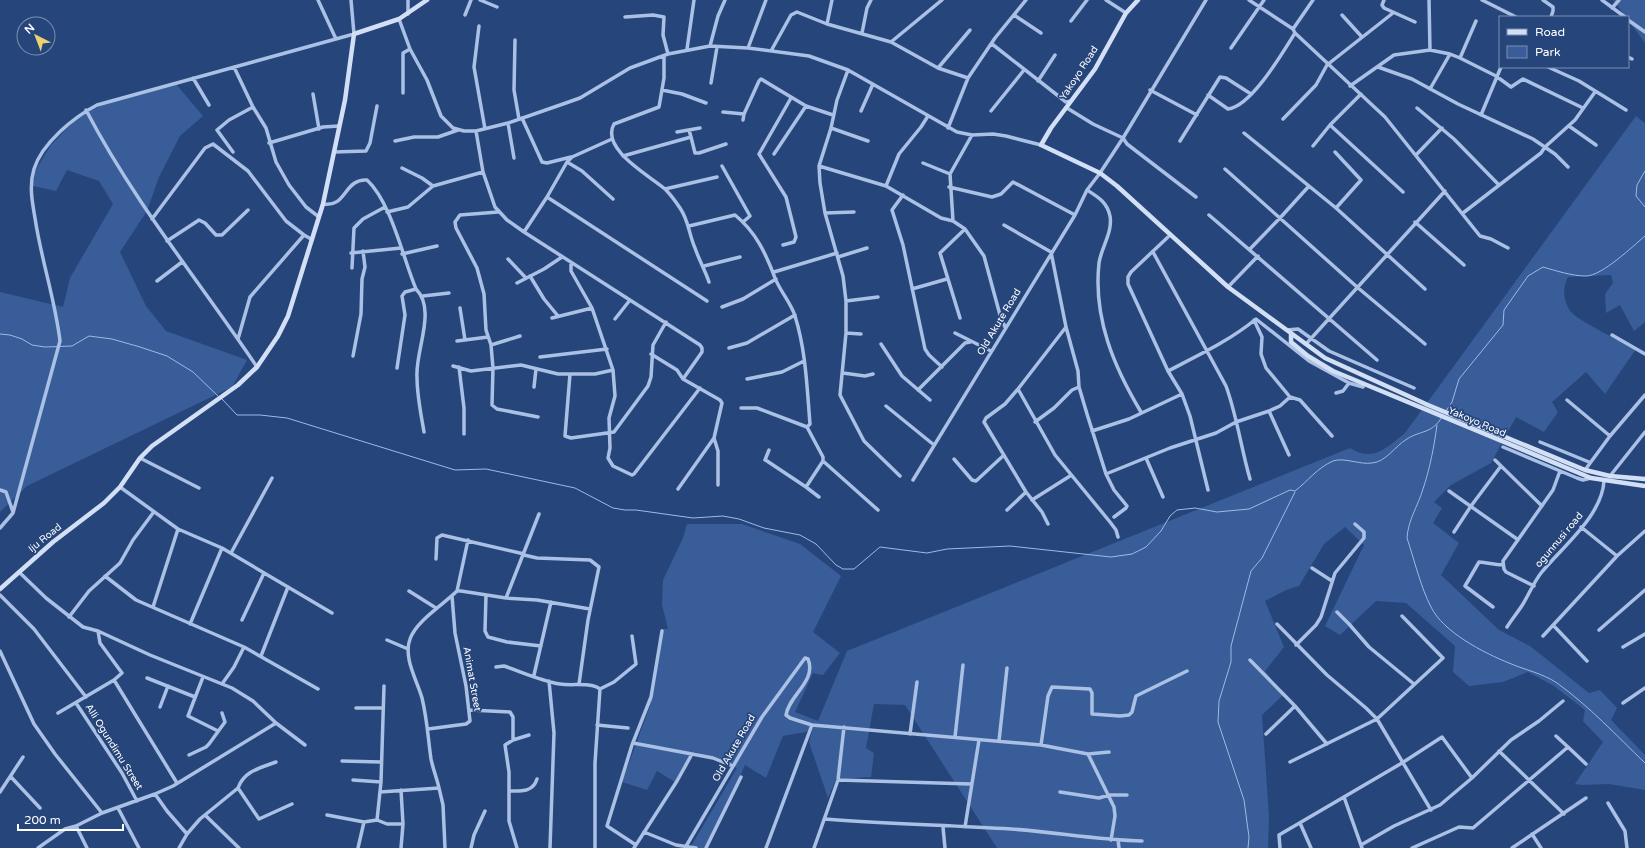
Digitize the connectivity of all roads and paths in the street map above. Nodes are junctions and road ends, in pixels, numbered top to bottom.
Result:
1 (318, 0) edge
2 (351, 0) edge
3 (408, 0) edge
4 (427, 0) edge
5 (471, 0) edge
6 (480, 0) edge
7 (694, 0) edge
8 (724, 0) edge
9 (766, 0) edge
10 (832, 0) edge
11 (871, 0) edge
12 (942, 0) edge
13 (1026, 0) edge
14 (1087, 0) edge
15 (1106, 0) edge
16 (1138, 0) edge
17 (1206, 0) edge
18 (1250, 0) edge
19 (1264, 0) edge
20 (1313, 0) edge
21 (1384, 0) edge
22 (1430, 0) edge
23 (1482, 0) edge
24 (1543, 0) edge
25 (1602, 0) edge
26 (1619, 0) edge
27 (1260, 6) junction
28 (497, 7) dead end
29 (1612, 8) junction
30 (1126, 13) junction
31 (1393, 13) junction
32 (408, 14) junction
33 (465, 14) dead end
34 (1014, 15) junction
35 (1342, 15) dead end
36 (1514, 16) edge
37 (1551, 16) edge
38 (1624, 16) edge
39 (625, 17) dead end
40 (400, 19) junction
41 (1071, 21) dead end
42 (1476, 21) dead end
43 (1629, 21) edge
44 (1415, 22) dead end
45 (827, 24) junction
46 (479, 26) dead end
47 (970, 30) dead end
48 (1294, 31) junction
49 (1645, 32) edge
50 (862, 33) junction
51 (1041, 33) dead end
52 (354, 34) junction
53 (1362, 37) junction
54 (336, 39) junction
55 (515, 40) dead end
56 (891, 42) junction
57 (992, 44) junction
58 (710, 46) junction
59 (717, 47) junction
60 (748, 48) junction
61 (1231, 48) dead end
62 (410, 49) junction
63 (687, 49) junction
64 (1430, 50) junction
65 (771, 51) junction
66 (668, 54) junction
67 (1450, 54) junction
68 (1055, 55) dead end
69 (664, 56) junction
70 (1629, 57) edge
71 (1460, 58) junction
72 (1632, 58) dead end
73 (1327, 65) junction
74 (234, 67) junction
75 (1378, 67) junction
76 (938, 68) junction
77 (1500, 68) edge
78 (1550, 68) edge
79 (848, 70) junction
80 (1024, 70) junction
81 (1496, 76) junction
82 (193, 78) junction
83 (968, 78) junction
84 (1038, 81) junction
85 (711, 83) dead end
86 (873, 84) junction
87 (1350, 86) junction
88 (1430, 89) junction
89 (662, 90) junction
90 (1150, 90) junction
91 (1595, 92) junction
92 (403, 93) dead end
93 (313, 94) dead end
94 (1251, 94) junction
95 (1361, 94) junction
96 (1208, 95) junction
97 (791, 98) junction
98 (1072, 101) junction
99 (706, 103) dead end
100 (209, 105) dead end
101 (377, 106) dead end
102 (806, 106) junction
103 (253, 107) junction
104 (1067, 108) junction
105 (1417, 108) dead end
106 (1583, 108) junction
107 (86, 110) junction
108 (1626, 110) dead end
109 (861, 111) dead end
110 (991, 111) dead end
111 (724, 112) dead end
112 (744, 114) junction
113 (834, 115) junction
114 (1197, 115) junction
115 (1481, 115) junction
116 (928, 116) junction
117 (520, 119) junction
118 (1284, 119) dead end
119 (743, 120) dead end
120 (508, 122) junction
121 (1330, 125) junction
122 (339, 126) junction
123 (1570, 126) junction
124 (700, 128) dead end
125 (831, 128) junction
126 (948, 128) junction
127 (1442, 128) junction
128 (318, 129) junction
129 (485, 129) junction
130 (459, 130) junction
131 (689, 130) junction
132 (476, 131) junction
133 (677, 132) dead end
134 (1244, 133) dead end
135 (972, 135) junction
136 (691, 137) junction
137 (1123, 138) junction
138 (612, 139) junction
139 (395, 141) dead end
140 (868, 141) dead end
141 (1180, 141) dead end
142 (269, 143) junction
143 (726, 144) dead end
144 (1041, 145) junction
145 (1596, 145) dead end
146 (1313, 146) dead end
147 (1545, 147) junction
148 (233, 152) dead end
149 (334, 152) junction
150 (1335, 152) dead end
151 (774, 154) dead end
152 (1416, 155) junction
153 (623, 156) junction
154 (572, 157) junction
155 (514, 158) dead end
156 (566, 162) junction
157 (923, 163) dead end
158 (722, 166) dead end
159 (819, 166) junction
160 (1568, 167) dead end
161 (402, 168) dead end
162 (1225, 169) dead end
163 (483, 172) junction
164 (950, 174) junction
165 (1100, 174) junction
166 (717, 177) dead end
167 (1499, 185) junction
168 (433, 186) junction
169 (886, 186) junction
170 (1309, 186) junction
171 (949, 187) junction
172 (665, 189) junction
173 (1087, 190) junction
174 (1446, 191) junction
175 (1403, 192) dead end
176 (903, 195) junction
177 (547, 197) junction
178 (1196, 197) dead end
179 (613, 199) dead end
180 (323, 204) junction
181 (385, 207) junction
182 (1336, 208) junction
183 (248, 210) dead end
184 (387, 212) junction
185 (498, 212) junction
186 (854, 212) dead end
187 (825, 213) junction
188 (1463, 213) junction
189 (1075, 215) junction
190 (1209, 215) dead end
191 (320, 217) junction
192 (1280, 218) junction
193 (152, 219) junction
194 (953, 221) junction
195 (743, 222) junction
196 (1415, 222) junction
197 (1004, 225) dead end
198 (689, 226) junction
199 (965, 229) junction
200 (524, 232) junction
201 (304, 235) junction
202 (1168, 237) dead end
203 (311, 239) junction
204 (167, 241) junction
205 (783, 245) dead end
206 (437, 246) dead end
207 (402, 248) junction
208 (867, 248) dead end
209 (1508, 248) dead end
210 (1250, 249) junction
211 (363, 251) junction
212 (1051, 252) junction
213 (1153, 252) junction
214 (351, 253) junction
215 (402, 254) junction
216 (837, 255) junction
217 (1258, 256) junction
218 (1386, 256) junction
219 (562, 257) junction
220 (740, 257) dead end
221 (508, 259) dead end
222 (182, 262) junction
223 (571, 262) junction
224 (1464, 265) dead end
225 (704, 266) junction
226 (352, 268) dead end
227 (774, 272) junction
228 (528, 277) junction
229 (776, 279) junction
230 (947, 279) junction
231 (157, 281) dead end
232 (709, 282) dead end
233 (517, 283) dead end
234 (1228, 287) junction
235 (1358, 287) junction
236 (416, 289) junction
237 (912, 289) junction
238 (1425, 289) dead end
239 (449, 293) dead end
240 (423, 296) junction
241 (878, 297) dead end
242 (630, 300) junction
243 (706, 300) dead end
244 (846, 300) junction
245 (722, 307) dead end
246 (460, 308) dead end
247 (592, 308) junction
248 (794, 315) junction
249 (558, 316) junction
250 (552, 318) dead end
251 (960, 318) dead end
252 (1329, 318) junction
253 (615, 319) dead end
254 (1254, 320) junction
255 (666, 322) junction
256 (1005, 327) junction
257 (1066, 327) junction
258 (1289, 332) junction
259 (846, 333) junction
260 (955, 333) dead end
261 (861, 334) dead end
262 (1612, 335) dead end
263 (520, 336) dead end
264 (488, 337) junction
265 (238, 339) junction
266 (1310, 339) junction
267 (465, 340) junction
268 (457, 341) dead end
269 (970, 342) junction
270 (881, 344) dead end
271 (1306, 344) junction
272 (1425, 344) dead end
273 (491, 345) junction
274 (729, 348) dead end
275 (607, 349) junction
276 (991, 351) junction
277 (1207, 352) junction
278 (651, 354) junction
279 (1645, 354) edge
280 (353, 356) dead end
281 (540, 357) dead end
282 (1377, 360) dead end
283 (804, 361) junction
284 (453, 366) dead end
285 (257, 367) junction
286 (459, 367) junction
287 (942, 367) junction
288 (397, 368) dead end
289 (493, 368) junction
290 (536, 369) junction
291 (613, 370) junction
292 (1168, 371) junction
293 (843, 373) junction
294 (570, 374) junction
295 (873, 374) dead end
296 (684, 379) junction
297 (747, 379) dead end
298 (1349, 383) junction
299 (534, 387) dead end
300 (1079, 387) junction
301 (1363, 387) dead end
302 (700, 388) junction
303 (1414, 388) dead end
304 (1018, 389) junction
305 (918, 390) junction
306 (1336, 393) dead end
307 (1182, 394) junction
308 (1645, 395) edge
309 (1290, 397) junction
310 (930, 400) dead end
311 (1568, 400) dead end
312 (886, 406) dead end
313 (741, 408) dead end
314 (1269, 411) junction
315 (1141, 412) junction
316 (538, 417) dead end
317 (1035, 422) junction
318 (1236, 422) junction
319 (808, 427) junction
320 (1092, 431) junction
321 (424, 432) dead end
322 (609, 432) junction
323 (1645, 432) edge
324 (464, 434) dead end
325 (1332, 436) dead end
326 (1610, 436) junction
327 (714, 438) junction
328 (1196, 439) junction
329 (1540, 442) dead end
330 (934, 445) junction
331 (1503, 447) dead end
332 (769, 450) dead end
333 (1004, 455) junction
334 (1289, 455) dead end
335 (140, 458) junction
336 (1146, 458) junction
337 (954, 459) dead end
338 (1495, 460) dead end
339 (823, 461) junction
340 (1589, 462) junction
341 (1501, 466) junction
342 (1585, 470) junction
343 (1560, 471) junction
344 (1106, 474) junction
345 (900, 476) dead end
346 (1070, 476) junction
347 (1610, 476) junction
348 (272, 478) dead end
349 (1590, 478) junction
350 (1250, 479) dead end
351 (1645, 479) edge
352 (913, 480) dead end
353 (1604, 481) junction
354 (718, 485) dead end
355 (1645, 486) edge
356 (120, 487) junction
357 (806, 487) junction
358 (199, 488) dead end
359 (678, 489) dead end
360 (0, 490) edge
361 (1208, 490) dead end
362 (1449, 491) dead end
363 (1026, 492) junction
364 (818, 497) dead end
365 (1163, 497) dead end
366 (1032, 500) junction
367 (1471, 506) junction
368 (1542, 506) junction
369 (878, 510) dead end
370 (1007, 510) dead end
371 (13, 513) junction
372 (153, 513) junction
373 (539, 514) dead end
374 (1114, 517) dead end
375 (1048, 524) dead end
376 (1355, 524) dead end
377 (0, 528) edge
378 (1581, 528) junction
379 (178, 529) junction
380 (1645, 531) edge
381 (1454, 532) dead end
382 (1118, 537) dead end
383 (1517, 539) junction
384 (468, 540) junction
385 (222, 548) junction
386 (231, 553) junction
387 (524, 554) junction
388 (1617, 556) junction
389 (436, 559) dead end
390 (1503, 565) junction
391 (1312, 568) dead end
392 (19, 572) junction
393 (264, 573) junction
394 (105, 576) junction
395 (1332, 581) junction
396 (1534, 586) junction
397 (288, 588) junction
398 (0, 589) edge
399 (1645, 590) edge
400 (409, 591) dead end
401 (457, 591) junction
402 (486, 595) junction
403 (0, 596) edge
404 (452, 596) junction
405 (506, 598) junction
406 (551, 602) junction
407 (153, 607) junction
408 (1493, 607) dead end
409 (436, 608) junction
410 (590, 609) junction
411 (1336, 612) dead end
412 (332, 613) dead end
413 (1402, 616) dead end
414 (69, 618) junction
415 (242, 620) dead end
416 (190, 624) junction
417 (1277, 624) dead end
418 (1553, 625) junction
419 (1507, 626) dead end
420 (1599, 630) dead end
421 (98, 631) junction
422 (662, 631) dead end
423 (1645, 634) edge
424 (632, 636) dead end
425 (1543, 636) dead end
426 (387, 640) dead end
427 (1296, 645) junction
428 (541, 646) junction
429 (244, 647) junction
430 (1622, 647) dead end
431 (408, 648) junction
432 (0, 651) edge
433 (261, 656) junction
434 (1250, 660) dead end
435 (1587, 661) dead end
436 (963, 665) dead end
437 (496, 667) dead end
438 (1007, 668) dead end
439 (1187, 671) dead end
440 (534, 675) junction
441 (203, 677) junction
442 (147, 678) dead end
443 (114, 680) junction
444 (549, 681) junction
445 (917, 682) dead end
446 (222, 684) junction
447 (579, 684) junction
448 (1414, 684) junction
449 (168, 686) junction
450 (384, 686) dead end
451 (1645, 688) edge
452 (318, 689) dead end
453 (600, 689) junction
454 (86, 697) junction
455 (195, 697) junction
456 (1563, 701) dead end
457 (76, 703) junction
458 (1623, 703) dead end
459 (1295, 706) junction
460 (160, 707) dead end
461 (356, 708) dead end
462 (383, 708) junction
463 (470, 710) junction
464 (58, 713) dead end
465 (222, 713) dead end
466 (1377, 719) junction
467 (276, 723) junction
468 (597, 725) junction
469 (812, 725) junction
470 (844, 727) junction
471 (628, 728) dead end
472 (428, 729) junction
473 (218, 731) junction
474 (910, 734) junction
475 (1266, 734) dead end
476 (529, 736) dead end
477 (1556, 736) dead end
478 (956, 737) junction
479 (513, 740) junction
480 (980, 740) junction
481 (999, 741) junction
482 (632, 743) junction
483 (1327, 744) junction
484 (1041, 745) junction
485 (305, 746) dead end
486 (1568, 747) junction
487 (1499, 751) junction
488 (1109, 752) dead end
489 (692, 754) junction
490 (1088, 754) junction
491 (189, 755) dead end
492 (23, 757) dead end
493 (342, 761) dead end
494 (276, 762) dead end
495 (381, 762) junction
496 (1290, 762) dead end
497 (1402, 763) junction
498 (1586, 764) dead end
499 (733, 766) junction
500 (741, 776) dead end
501 (10, 777) junction
502 (1472, 778) junction
503 (537, 779) dead end
504 (353, 780) dead end
505 (838, 780) junction
506 (1530, 781) junction
507 (381, 782) junction
508 (177, 783) junction
509 (971, 784) junction
510 (238, 788) junction
511 (439, 788) junction
512 (401, 790) junction
513 (510, 791) junction
514 (0, 792) edge
515 (380, 792) junction
516 (1060, 792) dead end
517 (155, 794) junction
518 (1109, 795) junction
519 (1127, 795) dead end
520 (1344, 797) junction
521 (1586, 798) dead end
522 (137, 801) junction
523 (1608, 802) dead end
524 (292, 804) dead end
525 (40, 808) dead end
526 (118, 808) junction
527 (1431, 810) junction
528 (485, 811) dead end
529 (102, 813) junction
530 (1564, 814) junction
531 (205, 815) junction
532 (327, 815) dead end
533 (825, 819) junction
534 (377, 820) junction
535 (364, 822) junction
536 (1300, 823) junction
537 (403, 824) junction
538 (76, 826) junction
539 (943, 827) junction
540 (965, 827) junction
541 (644, 832) junction
542 (187, 834) junction
543 (1532, 834) junction
544 (1111, 840) junction
545 (1118, 840) junction
546 (1142, 841) dead end
547 (1362, 846) edge
548 (635, 847) edge
549 (686, 847) edge
550 (38, 848) edge
551 (88, 848) edge
552 (139, 848) edge
553 (179, 848) edge
554 (238, 848) edge
555 (358, 848) edge
556 (401, 848) edge
557 (446, 848) edge
558 (471, 848) edge
559 (517, 848) edge
560 (550, 848) edge
561 (595, 848) edge
562 (696, 848) edge
563 (706, 848) edge
564 (766, 848) edge
565 (814, 848) edge
566 (945, 848) edge
567 (1118, 848) edge
568 (1280, 848) edge
569 (1312, 848) edge
570 (1412, 848) edge
571 (1512, 848) edge
572 (1541, 848) edge
573 (1627, 848) edge

1 - 54 street
2 - 52 street
3 - 32 street
4 - 32 main road
5 - 33 street
6 - 28 street
7 - 63 street
8 - 58 street
9 - 60 street
10 - 45 street
11 - 50 street
12 - 56 street
13 - 34 street
14 - 41 street
15 - 30 street
16 - 30 main road, Yakoyo Road
17 - 90 street, Old Akute Road
18 - 27 street
19 - 27 street
20 - 48 street
21 - 31 street
22 - 64 street
23 - 36 street
24 - 37 street
25 - 29 street
26 - 29 street
27 - 48 street
27 - 61 street
29 - 38 street
30 - 98 main road, Yakoyo Road
31 - 44 street
31 - 53 street
32 - 40 main road
34 - 51 street
34 - 57 street
35 - 53 street
39 - 66 street
40 - 52 main road
40 - 62 street
42 - 71 street
43 - 49 street
45 - 50 street
45 - 65 street
46 - 129 street
47 - 76 street
48 - 73 street
48 - 94 street
50 - 56 street
52 - 54 street
52 - 122 main road, Iju Road
53 - 73 street
54 - 74 street
55 - 117 street
56 - 76 street
57 - 80 street
57 - 83 street
58 - 59 street
58 - 63 street
59 - 60 street
59 - 85 street
60 - 65 street
62 - 92 street
62 - 130 street
63 - 66 street
64 - 67 street
64 - 75 street
65 - 79 street
66 - 69 street
67 - 71 street
67 - 88 street
68 - 84 street
69 - 89 street
69 - 117 street
70 - 72 street
71 - 81 street
73 - 87 street
73 - 118 street
74 - 82 street
74 - 103 street
75 - 87 street
75 - 88 street
76 - 83 street
77 - 81 street
78 - 91 street
79 - 86 street
79 - 113 street
80 - 84 street
80 - 110 street
81 - 106 street
81 - 115 street
82 - 100 street
82 - 107 street
83 - 126 street
84 - 98 street
86 - 109 street
86 - 116 street
87 - 95 street
88 - 115 street
89 - 99 street
89 - 138 street
90 - 114 street
90 - 137 street, Old Akute Road
91 - 106 street
91 - 108 street
93 - 128 street
94 - 96 street
94 - 96 street
95 - 121 street
95 - 152 street
96 - 114 street
97 - 102 street
97 - 112 street
97 - 205 street
98 - 104 main road, Yakoyo Road
101 - 149 street
102 - 113 street
102 - 151 street
103 - 142 street
103 - 148 street
104 - 137 street
104 - 144 main road, Yakoyo Road
105 - 127 street
106 - 123 street
107 - 193 street
107 - 371 street
111 - 112 street
112 - 119 street
113 - 125 street
114 - 141 street
115 - 147 street
116 - 126 street
116 - 169 street
117 - 120 street
117 - 154 street
120 - 129 street
120 - 155 street
121 - 146 street
121 - 175 street
122 - 128 street
122 - 149 main road, Iju Road
123 - 145 street
123 - 147 street
124 - 131 street
125 - 140 street
125 - 159 street
126 - 135 street
127 - 152 street
127 - 167 street
128 - 142 street
129 - 132 street
130 - 132 street
130 - 139 street
131 - 133 street
131 - 136 street
132 - 163 street
134 - 170 street
135 - 144 street
135 - 164 street
136 - 143 street
136 - 153 street
137 - 165 street, Old Akute Road
137 - 178 street
138 - 153 street
138 - 154 street
142 - 191 street
144 - 165 main road
147 - 160 street
147 - 167 street
149 - 180 main road, Iju Road
150 - 182 street
152 - 174 street
153 - 172 street
154 - 156 street
156 - 177 street
156 - 179 street
157 - 164 street
158 - 195 street
159 - 169 street
159 - 187 street
161 - 168 street
162 - 192 street
163 - 168 street
163 - 185 street
164 - 171 street
165 - 173 street, Old Akute Road
165 - 234 main road
166 - 172 street
167 - 188 street
168 - 184 street
169 - 176 street
170 - 182 street
170 - 192 street
171 - 189 street
171 - 194 street
172 - 198 street
173 - 189 street, Old Akute Road
173 - 315 street
174 - 188 street
174 - 196 street
176 - 194 street
176 - 237 street
177 - 200 street
177 - 243 street
180 - 181 street
180 - 191 main road, Iju Road
181 - 184 street
181 - 214 street
182 - 218 street
183 - 204 street
184 - 207 street
185 - 200 street
185 - 264 street
186 - 187 street
187 - 216 street
188 - 209 street
189 - 212 street, Old Akute Road
190 - 210 street
191 - 203 main road, Iju Road
192 - 210 street
192 - 235 street
193 - 201 street
193 - 204 street
194 - 199 street
195 - 198 street
195 - 227 street
196 - 218 street
196 - 224 street
197 - 212 street
198 - 225 street
199 - 230 street
199 - 256 street
200 - 219 street
201 - 203 street
201 - 265 street
202 - 213 street
203 - 285 main road, Iju Road
204 - 222 street
206 - 215 street
207 - 211 street
207 - 215 street
208 - 216 street
210 - 217 street
211 - 214 street
211 - 280 street
212 - 256 street, Old Akute Road
212 - 257 street
213 - 277 street
213 - 292 street
214 - 226 street
215 - 236 street
216 - 227 street
216 - 244 street
217 - 234 street
217 - 252 street
218 - 235 street
218 - 238 street
219 - 223 street
219 - 228 street
220 - 225 street
221 - 228 street
222 - 231 street
222 - 265 street
223 - 242 street
223 - 247 street
225 - 232 street
227 - 229 street
228 - 233 street
228 - 249 street
229 - 245 street
229 - 248 street
230 - 237 street
230 - 251 street
234 - 258 main road
235 - 252 street
235 - 272 street
236 - 240 street
236 - 288 street
237 - 287 street
239 - 240 street
240 - 321 street
241 - 244 street
242 - 253 street
242 - 255 street
244 - 259 street
246 - 267 street
247 - 249 street
247 - 275 street
248 - 274 street
248 - 283 street
249 - 250 street
252 - 266 street
252 - 282 street
254 - 277 street
254 - 298 street
254 - 309 street
255 - 278 street
255 - 296 street
256 - 276 street, Old Akute Road
257 - 300 street
257 - 304 street
258 - 266 street
258 - 271 main road
258 - 349 main road, Yakoyo Road
259 - 261 street
259 - 293 street
260 - 269 street
262 - 279 street
263 - 273 street
264 - 267 street
264 - 273 street
265 - 285 street
266 - 271 street
266 - 303 street
267 - 268 street
269 - 276 street
269 - 287 street
270 - 305 street
271 - 342 main road
273 - 289 street
275 - 281 street
275 - 291 street
276 - 330 street, Old Akute Road
277 - 292 street
277 - 318 street
278 - 296 street
278 - 322 street
283 - 297 street
283 - 319 street
284 - 286 street
285 - 335 main road, Iju Road
286 - 289 street
286 - 324 street
287 - 305 street
289 - 290 street
289 - 316 street
290 - 294 street
290 - 299 street
291 - 294 street
291 - 322 street
292 - 307 street
293 - 295 street
293 - 345 street
294 - 322 street
296 - 302 street
298 - 301 street
298 - 306 street
300 - 317 street
300 - 320 street
302 - 322 street
302 - 327 street
304 - 317 street
304 - 333 street
305 - 310 street
307 - 315 street
307 - 328 street
308 - 326 street
309 - 314 street
309 - 325 street
311 - 326 street
312 - 330 street
313 - 319 street
314 - 318 street
314 - 334 street
315 - 320 street
317 - 346 street
318 - 328 street
318 - 350 street
319 - 339 street
320 - 344 street
323 - 347 street
326 - 340 street
327 - 354 street
327 - 359 street
328 - 336 street
328 - 361 street
329 - 340 street
330 - 352 street, Old Akute Road
331 - 343 street
332 - 357 street
333 - 337 street
333 - 363 street
335 - 356 main road, Iju Road
335 - 358 street
336 - 344 street
336 - 365 street
338 - 341 street
339 - 357 street
339 - 369 street
340 - 342 street
341 - 367 street
341 - 368 street
342 - 347 main road
343 - 349 street
343 - 368 street
344 - 374 street
346 - 366 street
346 - 382 street
347 - 351 main road
348 - 386 street
349 - 353 main road, Yakoyo Road
353 - 355 main road, Yakoyo Road
353 - 378 street, ogunnusi road
356 - 372 street
356 - 392 main road, Iju Road
357 - 364 street
360 - 371 street
362 - 367 street
363 - 366 street
363 - 370 street
366 - 375 street
367 - 381 street
367 - 383 street
368 - 383 street
371 - 377 street
372 - 379 street
372 - 394 street
373 - 387 street
376 - 395 street
378 - 388 street
378 - 396 street, ogunnusi road
379 - 385 street
379 - 407 street
380 - 388 street
383 - 390 street
384 - 387 street
384 - 389 street
384 - 401 street
385 - 386 street
385 - 416 street
386 - 393 street
387 - 405 street
387 - 410 street
388 - 418 street
390 - 396 street
390 - 408 street
391 - 395 street
392 - 398 main road, Iju Road
392 - 414 street
393 - 397 street
393 - 415 street
394 - 407 street
394 - 414 street
395 - 427 street
396 - 419 street, ogunnusi road
397 - 412 street
397 - 433 street
399 - 420 street
400 - 409 street
401 - 402 street
401 - 404 street
402 - 405 street
402 - 428 street
403 - 454 street
404 - 409 street
404 - 463 street, Animat Street
405 - 406 street
406 - 410 street
406 - 428 street
407 - 416 street
409 - 431 street
410 - 447 street
411 - 448 street
413 - 448 street
414 - 421 street
416 - 429 street
417 - 427 street
418 - 425 street
418 - 435 street
421 - 441 street
421 - 443 street
422 - 482 street
423 - 430 street
424 - 453 street
426 - 431 street
427 - 466 street
428 - 440 street
429 - 433 street
429 - 446 street
431 - 472 street
432 - 529 street
433 - 452 street
434 - 459 street
436 - 478 street
437 - 440 street
438 - 481 street
439 - 484 street
440 - 444 street
441 - 446 street
441 - 455 street
442 - 449 street
443 - 454 street
443 - 508 street
444 - 447 street
444 - 560 street
445 - 474 street
446 - 467 street
447 - 453 street
448 - 466 street
449 - 455 street
449 - 460 street
450 - 462 street
451 - 458 street
453 - 468 street
454 - 457 street
455 - 473 street
456 - 487 street
457 - 464 street
457 - 522 street, Alli Ogundimu Street
459 - 475 street
459 - 483 street
461 - 462 street
462 - 495 street
463 - 472 street, Animat Street
463 - 479 street
465 - 473 street
466 - 483 street
466 - 497 street
467 - 485 street
467 - 508 street
468 - 471 street
468 - 561 street
469 - 470 street
469 - 499 street, Old Akute Road
469 - 564 street
470 - 474 street
470 - 505 street
472 - 511 street
473 - 491 street
474 - 478 street
476 - 479 street
477 - 486 street
478 - 480 street
479 - 513 street
480 - 481 street
480 - 509 street
481 - 484 street
482 - 489 street
482 - 548 street
483 - 496 street
484 - 490 street
486 - 498 street
486 - 506 street
487 - 502 street
487 - 506 street
488 - 490 street
489 - 499 street
489 - 541 street
490 - 518 street
492 - 501 street
493 - 495 street
494 - 510 street
495 - 507 street
497 - 502 street
497 - 520 street
497 - 527 street
499 - 549 street, Old Akute Road
500 - 563 street
501 - 514 street
501 - 525 street
502 - 527 street
503 - 513 street
504 - 507 street
505 - 509 street
505 - 533 street
506 - 530 street
506 - 570 street
507 - 515 street
508 - 517 street
509 - 540 street
510 - 524 street
510 - 531 street
511 - 512 street
511 - 557 street
512 - 515 street
512 - 537 street
513 - 559 street
515 - 534 street
516 - 518 street
517 - 522 street
517 - 542 street
518 - 519 street
518 - 544 street
520 - 536 street
520 - 547 street
521 - 530 street
522 - 526 street
523 - 573 street
526 - 529 street
526 - 552 street
527 - 547 street
528 - 558 street
529 - 538 street
530 - 543 street
531 - 542 street
531 - 554 street
532 - 535 street
533 - 539 street
533 - 565 street
534 - 535 street
534 - 537 street
535 - 555 street
536 - 568 street
536 - 569 street
537 - 556 street
538 - 550 street
538 - 551 street
539 - 540 street
539 - 566 street
540 - 544 street
541 - 548 street
541 - 549 street
542 - 553 street
543 - 571 street
543 - 572 street
544 - 545 street
545 - 546 street
545 - 567 street
549 - 562 street

